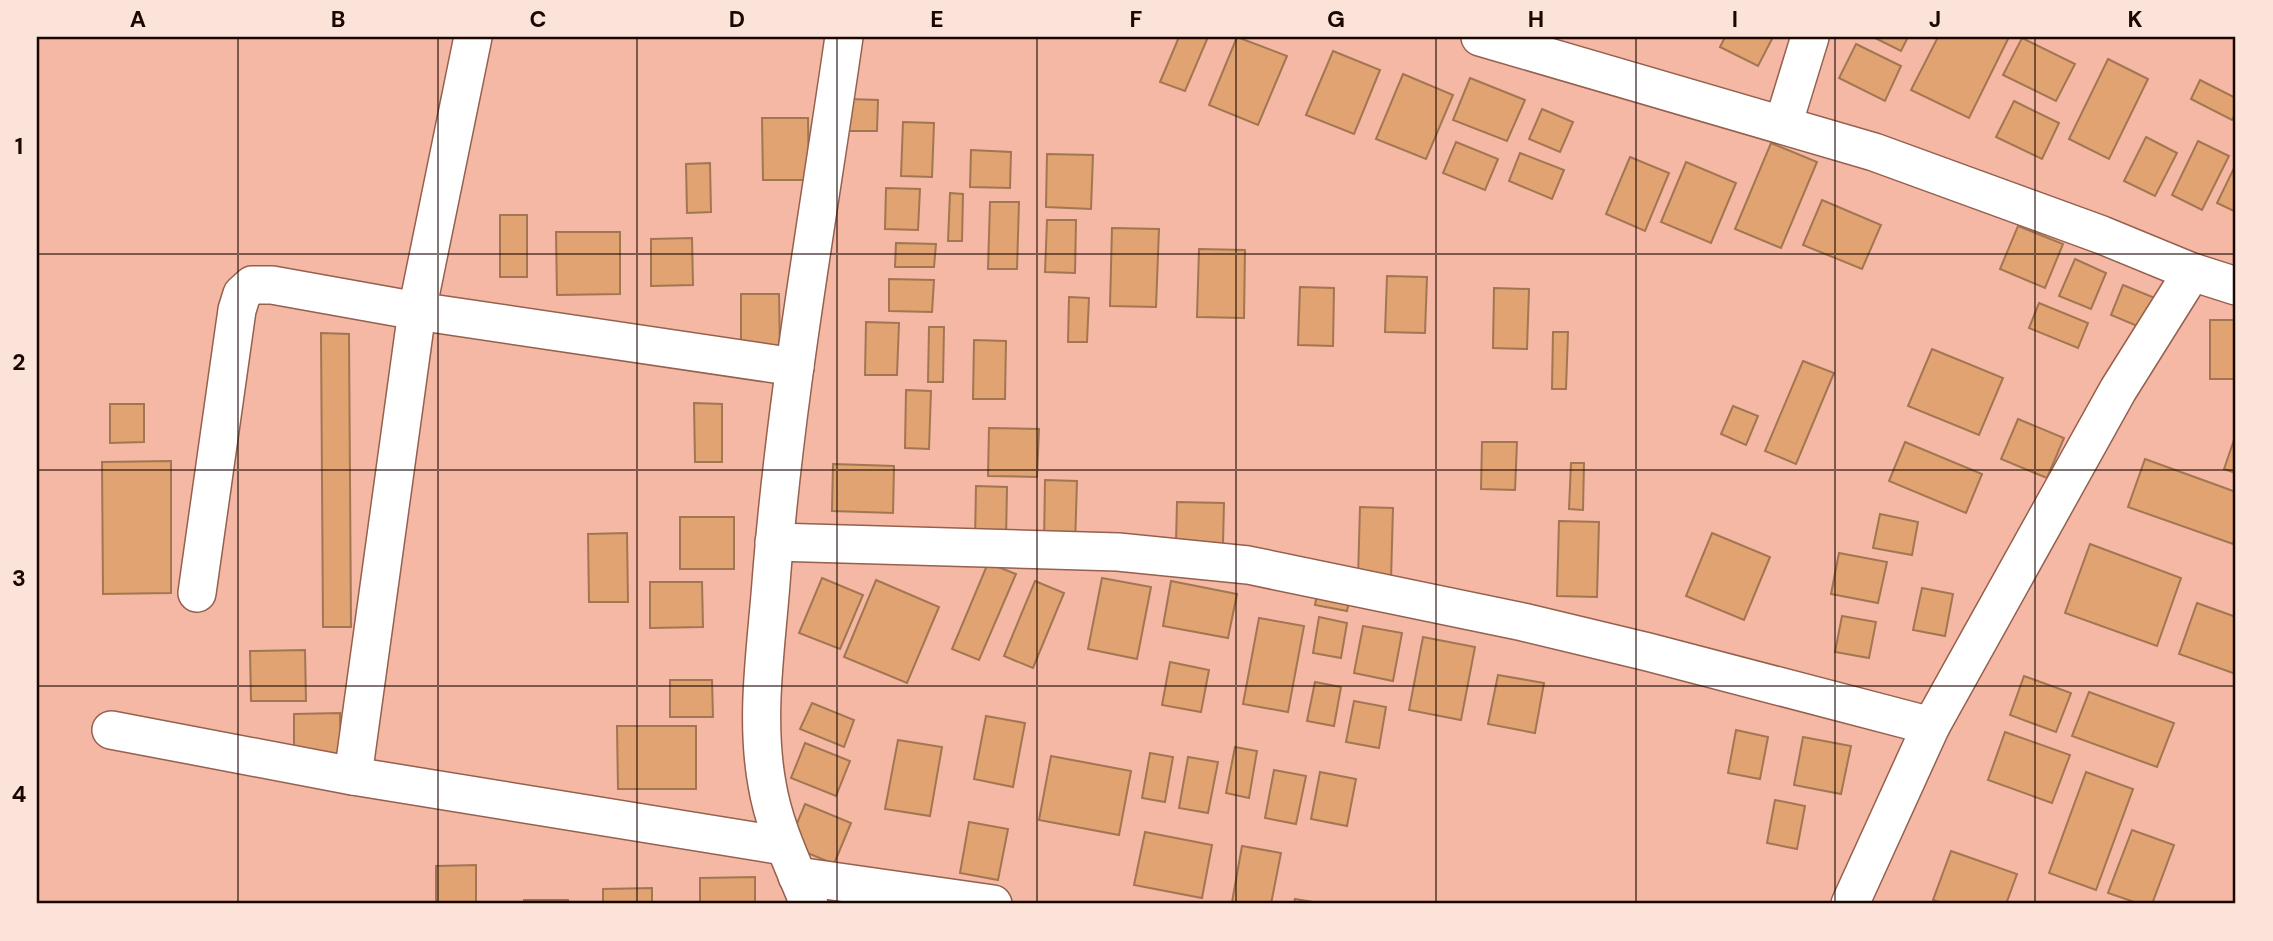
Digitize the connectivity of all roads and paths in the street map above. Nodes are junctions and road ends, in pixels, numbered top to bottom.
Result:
1 (473, 37) edge
2 (844, 37) edge
3 (1480, 37) edge
4 (1810, 37) edge
5 (1783, 125) junction
6 (2192, 272) junction
7 (2236, 286) edge
8 (417, 311) junction
9 (795, 367) junction
10 (774, 542) junction
11 (197, 593) dead end
12 (1931, 726) junction
13 (111, 730) dead end
14 (353, 776) junction
15 (797, 875) edge
16 (993, 904) edge
17 (1850, 904) edge

1 - 8 street
2 - 9 street
3 - 5 street
4 - 5 street
5 - 6 street
6 - 7 street
6 - 12 street
8 - 9 street
8 - 11 street
8 - 14 street
9 - 10 street
10 - 12 street
10 - 15 street
12 - 17 street
13 - 14 street
14 - 15 street
15 - 16 street

